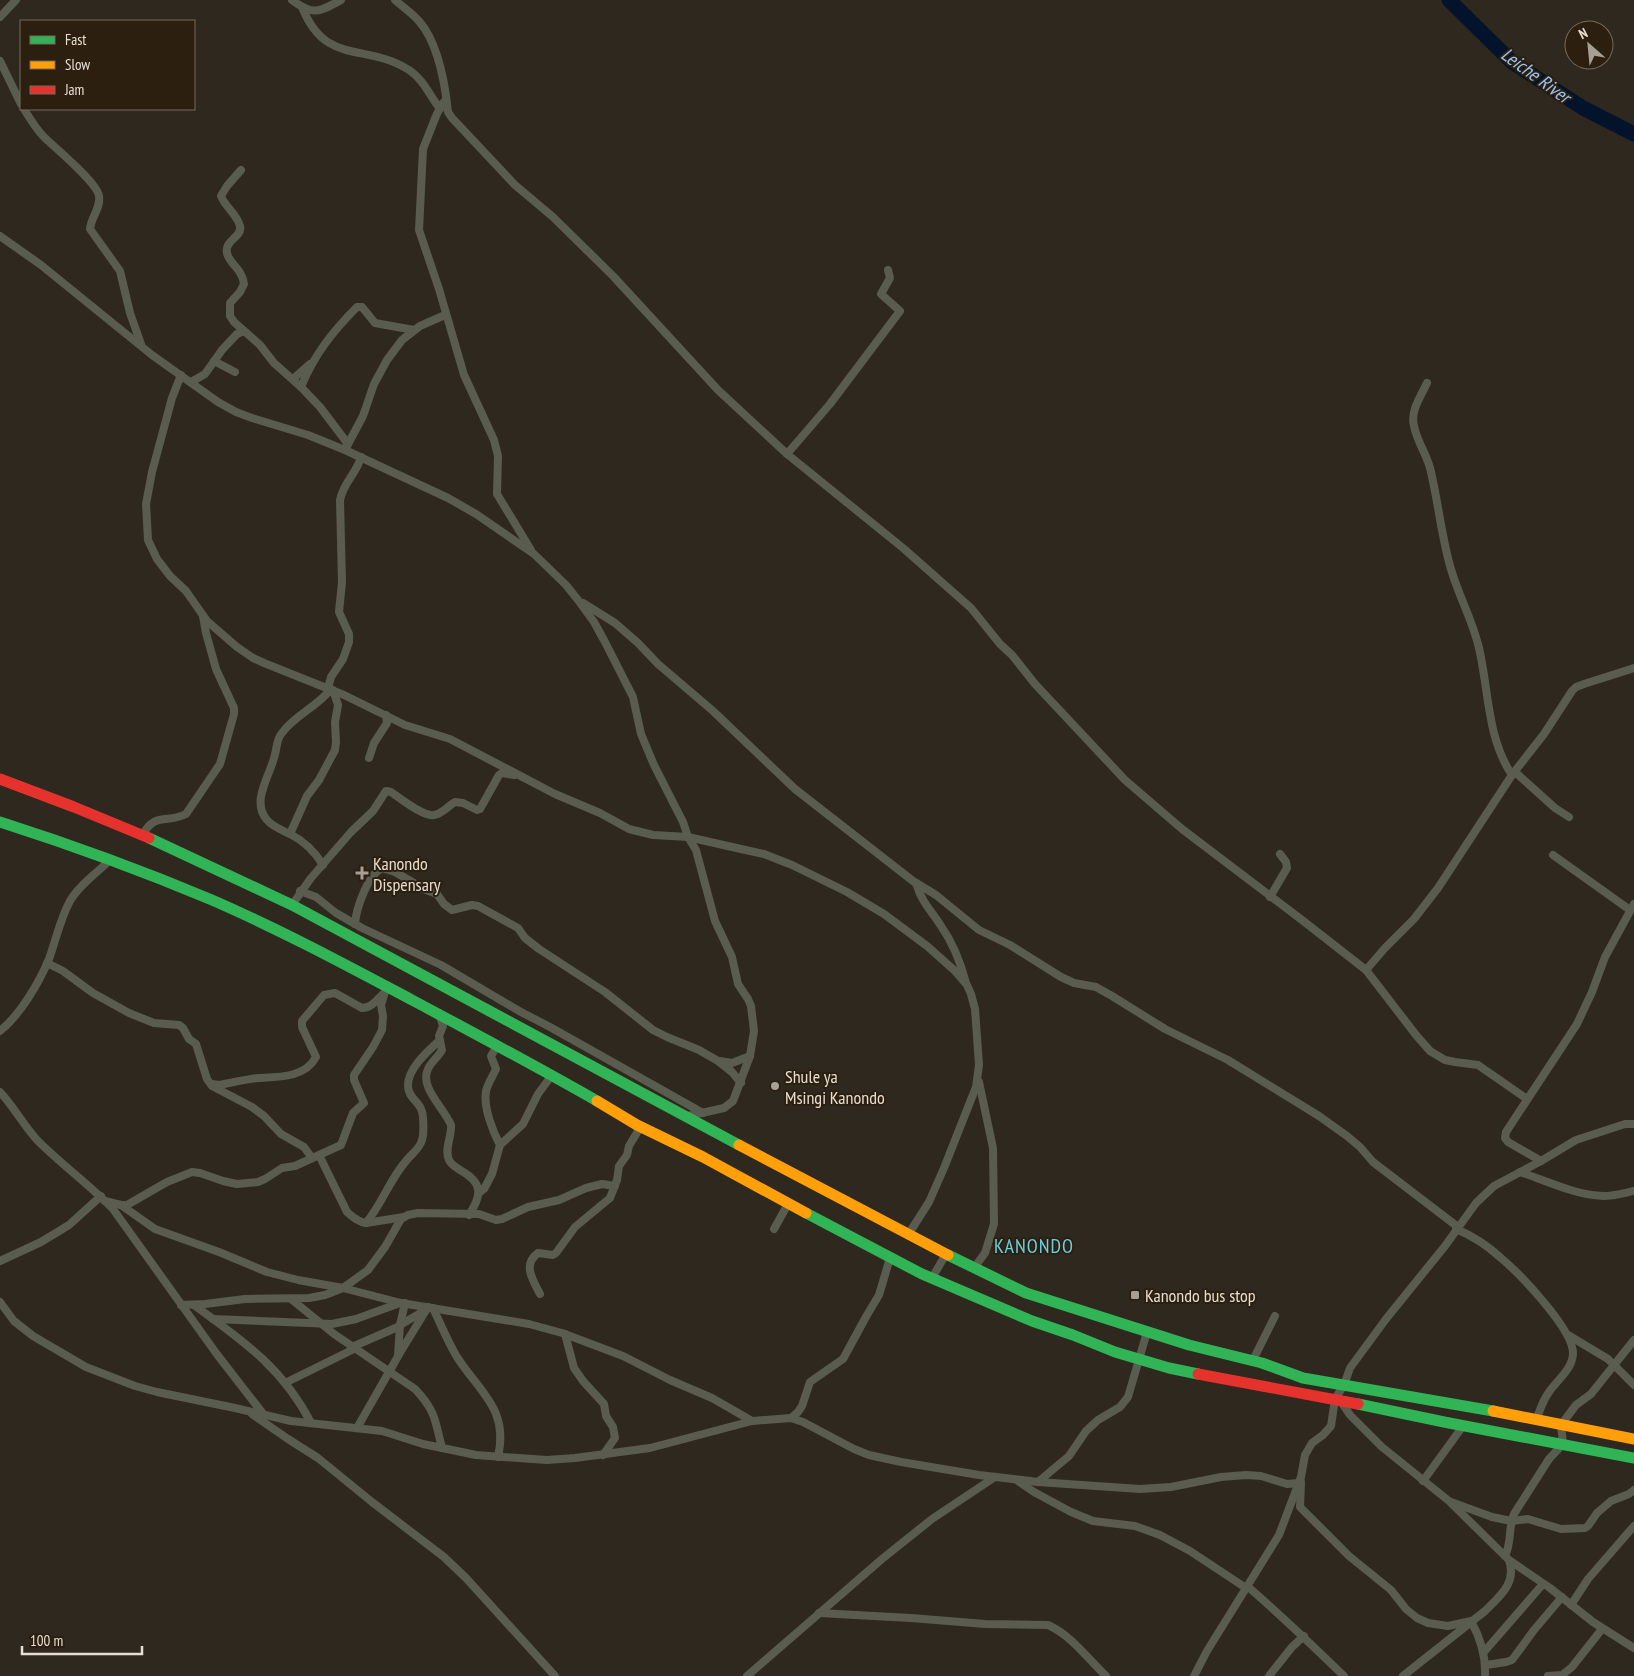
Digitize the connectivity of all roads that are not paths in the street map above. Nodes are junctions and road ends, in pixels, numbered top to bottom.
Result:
1 (16, 0) edge
2 (292, 0) edge
3 (341, 0) edge
4 (396, 0) edge
5 (302, 7) junction
6 (0, 17) edge
7 (0, 61) edge
8 (446, 100) junction
9 (20, 102) edge
10 (440, 109) junction
11 (25, 110) edge
12 (241, 170) dead end
13 (0, 236) edge
14 (888, 270) dead end
15 (445, 315) junction
16 (414, 330) junction
17 (244, 331) junction
18 (142, 346) junction
19 (214, 361) junction
20 (312, 363) junction
21 (235, 372) dead end
22 (181, 375) junction
23 (293, 379) junction
24 (191, 382) junction
25 (1427, 383) dead end
26 (301, 387) junction
27 (347, 447) junction
28 (788, 454) junction
29 (361, 457) junction
30 (534, 554) junction
31 (578, 600) junction
32 (203, 616) junction
33 (1634, 668) edge
34 (330, 689) junction
35 (386, 715) junction
36 (370, 758) dead end
37 (1514, 774) junction
38 (519, 776) junction
39 (0, 779) edge
40 (1569, 817) dead end
41 (0, 822) edge
42 (290, 834) junction
43 (142, 836) junction
44 (688, 837) junction
45 (1280, 854) dead end
46 (1554, 855) dead end
47 (110, 860) junction
48 (323, 865) junction
49 (916, 883) junction
50 (300, 891) junction
51 (1270, 897) junction
52 (292, 905) junction
53 (1632, 907) edge
54 (355, 924) junction
55 (47, 963) junction
56 (1366, 970) junction
57 (967, 985) junction
58 (385, 989) junction
59 (439, 1013) junction
60 (0, 1031) edge
61 (440, 1040) junction
62 (497, 1046) junction
63 (750, 1056) junction
64 (718, 1061) junction
65 (552, 1075) junction
66 (978, 1078) junction
67 (741, 1083) junction
68 (210, 1084) junction
69 (0, 1092) edge
70 (1527, 1099) junction
71 (702, 1113) junction
72 (687, 1116) junction
73 (1634, 1116) edge
74 (1625, 1124) junction
75 (1634, 1124) edge
76 (641, 1126) junction
77 (500, 1145) junction
78 (316, 1156) junction
79 (1542, 1161) junction
80 (1520, 1172) junction
81 (615, 1186) junction
82 (1634, 1191) edge
83 (479, 1193) junction
84 (103, 1199) junction
85 (788, 1204) junction
86 (121, 1205) junction
87 (469, 1215) junction
88 (404, 1217) junction
89 (366, 1223) junction
90 (1457, 1228) junction
91 (774, 1229) dead end
92 (908, 1235) junction
93 (946, 1254) junction
94 (890, 1258) junction
95 (0, 1261) edge
96 (974, 1268) junction
97 (932, 1278) junction
98 (343, 1288) junction
99 (540, 1294) dead end
100 (291, 1299) junction
101 (0, 1302) edge
102 (403, 1303) junction
103 (194, 1304) junction
104 (181, 1305) junction
105 (429, 1309) junction
106 (1275, 1316) dead end
107 (213, 1319) junction
108 (320, 1323) junction
109 (400, 1325) junction
110 (1147, 1332) junction
111 (566, 1334) junction
112 (1568, 1336) junction
113 (1634, 1340) edge
114 (353, 1348) junction
115 (398, 1355) junction
116 (1138, 1359) junction
117 (1253, 1360) junction
118 (1615, 1365) junction
119 (389, 1371) junction
120 (285, 1383) junction
121 (1344, 1385) junction
122 (1634, 1385) edge
123 (1337, 1400) junction
124 (249, 1411) junction
125 (264, 1415) junction
126 (791, 1418) junction
127 (1536, 1420) junction
128 (752, 1421) junction
129 (311, 1424) junction
130 (1561, 1425) junction
131 (1463, 1426) junction
132 (357, 1428) junction
133 (1634, 1439) edge
134 (1563, 1444) junction
135 (442, 1448) junction
136 (603, 1455) junction
137 (498, 1457) junction
138 (1634, 1458) edge
139 (995, 1477) junction
140 (1015, 1479) junction
141 (1300, 1480) junction
142 (1423, 1481) junction
143 (1038, 1482) junction
144 (1634, 1490) edge
145 (1450, 1501) junction
146 (1511, 1521) junction
147 (1634, 1526) edge
148 (1507, 1558) junction
149 (1544, 1584) junction
150 (1246, 1587) junction
151 (1562, 1598) junction
152 (1571, 1605) junction
153 (819, 1613) junction
154 (1471, 1621) junction
155 (1602, 1629) junction
156 (1304, 1636) junction
157 (1634, 1648) edge
158 (1484, 1652) junction
159 (1486, 1665) junction
160 (555, 1676) edge
161 (747, 1676) edge
162 (1106, 1676) edge
163 (1194, 1676) edge
164 (1269, 1676) edge
165 (1344, 1676) edge
166 (1403, 1676) edge
167 (1485, 1676) edge
168 (1548, 1676) edge

1 - 6 street
2 - 5 street
3 - 5 street
4 - 8 street
5 - 10 street
7 - 9 street
8 - 10 street
8 - 28 street
10 - 15 street
11 - 18 street
12 - 17 street
13 - 18 street
14 - 28 street
15 - 16 street
15 - 30 street
16 - 20 street
16 - 27 street
17 - 19 street
17 - 23 street
18 - 22 street
19 - 21 street
19 - 24 street
20 - 23 street
20 - 26 street
22 - 24 street
22 - 32 street
23 - 26 street
24 - 27 street
25 - 37 street
26 - 27 street
27 - 29 street
28 - 51 street
29 - 30 street
29 - 34 street
30 - 31 street
31 - 44 street
31 - 49 street
32 - 34 street
32 - 43 street
33 - 37 street
34 - 35 street
34 - 42 street
34 - 42 street
35 - 36 street
35 - 38 street
37 - 40 street
37 - 56 street
38 - 44 street
38 - 48 street
39 - 43 main road
41 - 47 main road
42 - 48 street
43 - 52 main road
44 - 57 street
44 - 63 street
45 - 51 street
46 - 53 street
47 - 55 street
47 - 58 main road
48 - 50 street
49 - 57 street
49 - 90 street
50 - 52 street
50 - 54 street
51 - 56 street
52 - 72 main road
53 - 70 street
54 - 64 street
54 - 71 street
55 - 60 street
55 - 68 street
56 - 70 street
57 - 66 street
58 - 59 main road
58 - 68 street
58 - 78 street
59 - 61 street
59 - 62 main road
61 - 83 street
61 - 89 street
62 - 65 main road
62 - 77 street
63 - 64 street
63 - 67 street
64 - 67 street
65 - 76 main road
65 - 77 street
66 - 92 street
66 - 96 street
67 - 71 street
68 - 78 street
69 - 84 street
70 - 79 street
71 - 72 street
72 - 92 main road
73 - 74 street
74 - 75 street
74 - 79 street
76 - 81 street
76 - 85 main road
77 - 83 street
78 - 86 street
78 - 89 street
79 - 80 street
80 - 82 street
80 - 90 street
81 - 87 street
81 - 99 street
83 - 87 street
84 - 86 street
84 - 95 street
84 - 104 street
85 - 91 street
85 - 94 main road
86 - 98 street
87 - 88 street
88 - 89 street
88 - 98 street
90 - 112 street
90 - 121 street
92 - 93 main road
93 - 96 main road
93 - 97 street
94 - 97 main road
94 - 126 street
96 - 110 main road
97 - 116 main road
98 - 100 street
98 - 102 street
100 - 103 street
100 - 108 street
101 - 124 street
102 - 105 street
102 - 108 street
102 - 109 street
103 - 104 street
103 - 107 street
104 - 125 street
105 - 109 street
105 - 111 street
105 - 115 street
105 - 137 street
106 - 117 street
107 - 108 street
107 - 120 street
108 - 114 street
109 - 114 street
109 - 115 street
110 - 116 street
110 - 117 main road
111 - 128 street
111 - 136 street
112 - 118 street
112 - 127 street
113 - 118 street
114 - 119 street
114 - 120 street
115 - 119 street
116 - 123 main road
116 - 143 street
117 - 121 main road
118 - 122 street
118 - 130 street
119 - 132 street
119 - 135 street
120 - 129 street
121 - 123 street
121 - 127 main road
123 - 131 main road
123 - 141 street
123 - 142 street
124 - 125 street
124 - 160 street
125 - 129 street
126 - 128 street
126 - 139 street
127 - 130 main road
128 - 136 street
129 - 132 street
130 - 133 main road
130 - 134 street
131 - 134 main road
131 - 142 street
132 - 135 street
134 - 138 main road
134 - 146 street
135 - 137 street
136 - 137 street
139 - 140 street
139 - 153 street
140 - 143 street
140 - 150 street
141 - 143 street
141 - 150 street
141 - 154 street
142 - 145 street
144 - 146 street
145 - 146 street
145 - 148 street
146 - 148 street
147 - 152 street
148 - 149 street
148 - 154 street
149 - 151 street
149 - 158 street
150 - 156 street
150 - 163 street
151 - 152 street
151 - 159 street
152 - 155 street
153 - 161 street
153 - 162 street
154 - 158 street
154 - 166 street
155 - 157 street
155 - 168 street
156 - 164 street
156 - 165 street
158 - 159 street
159 - 167 street

